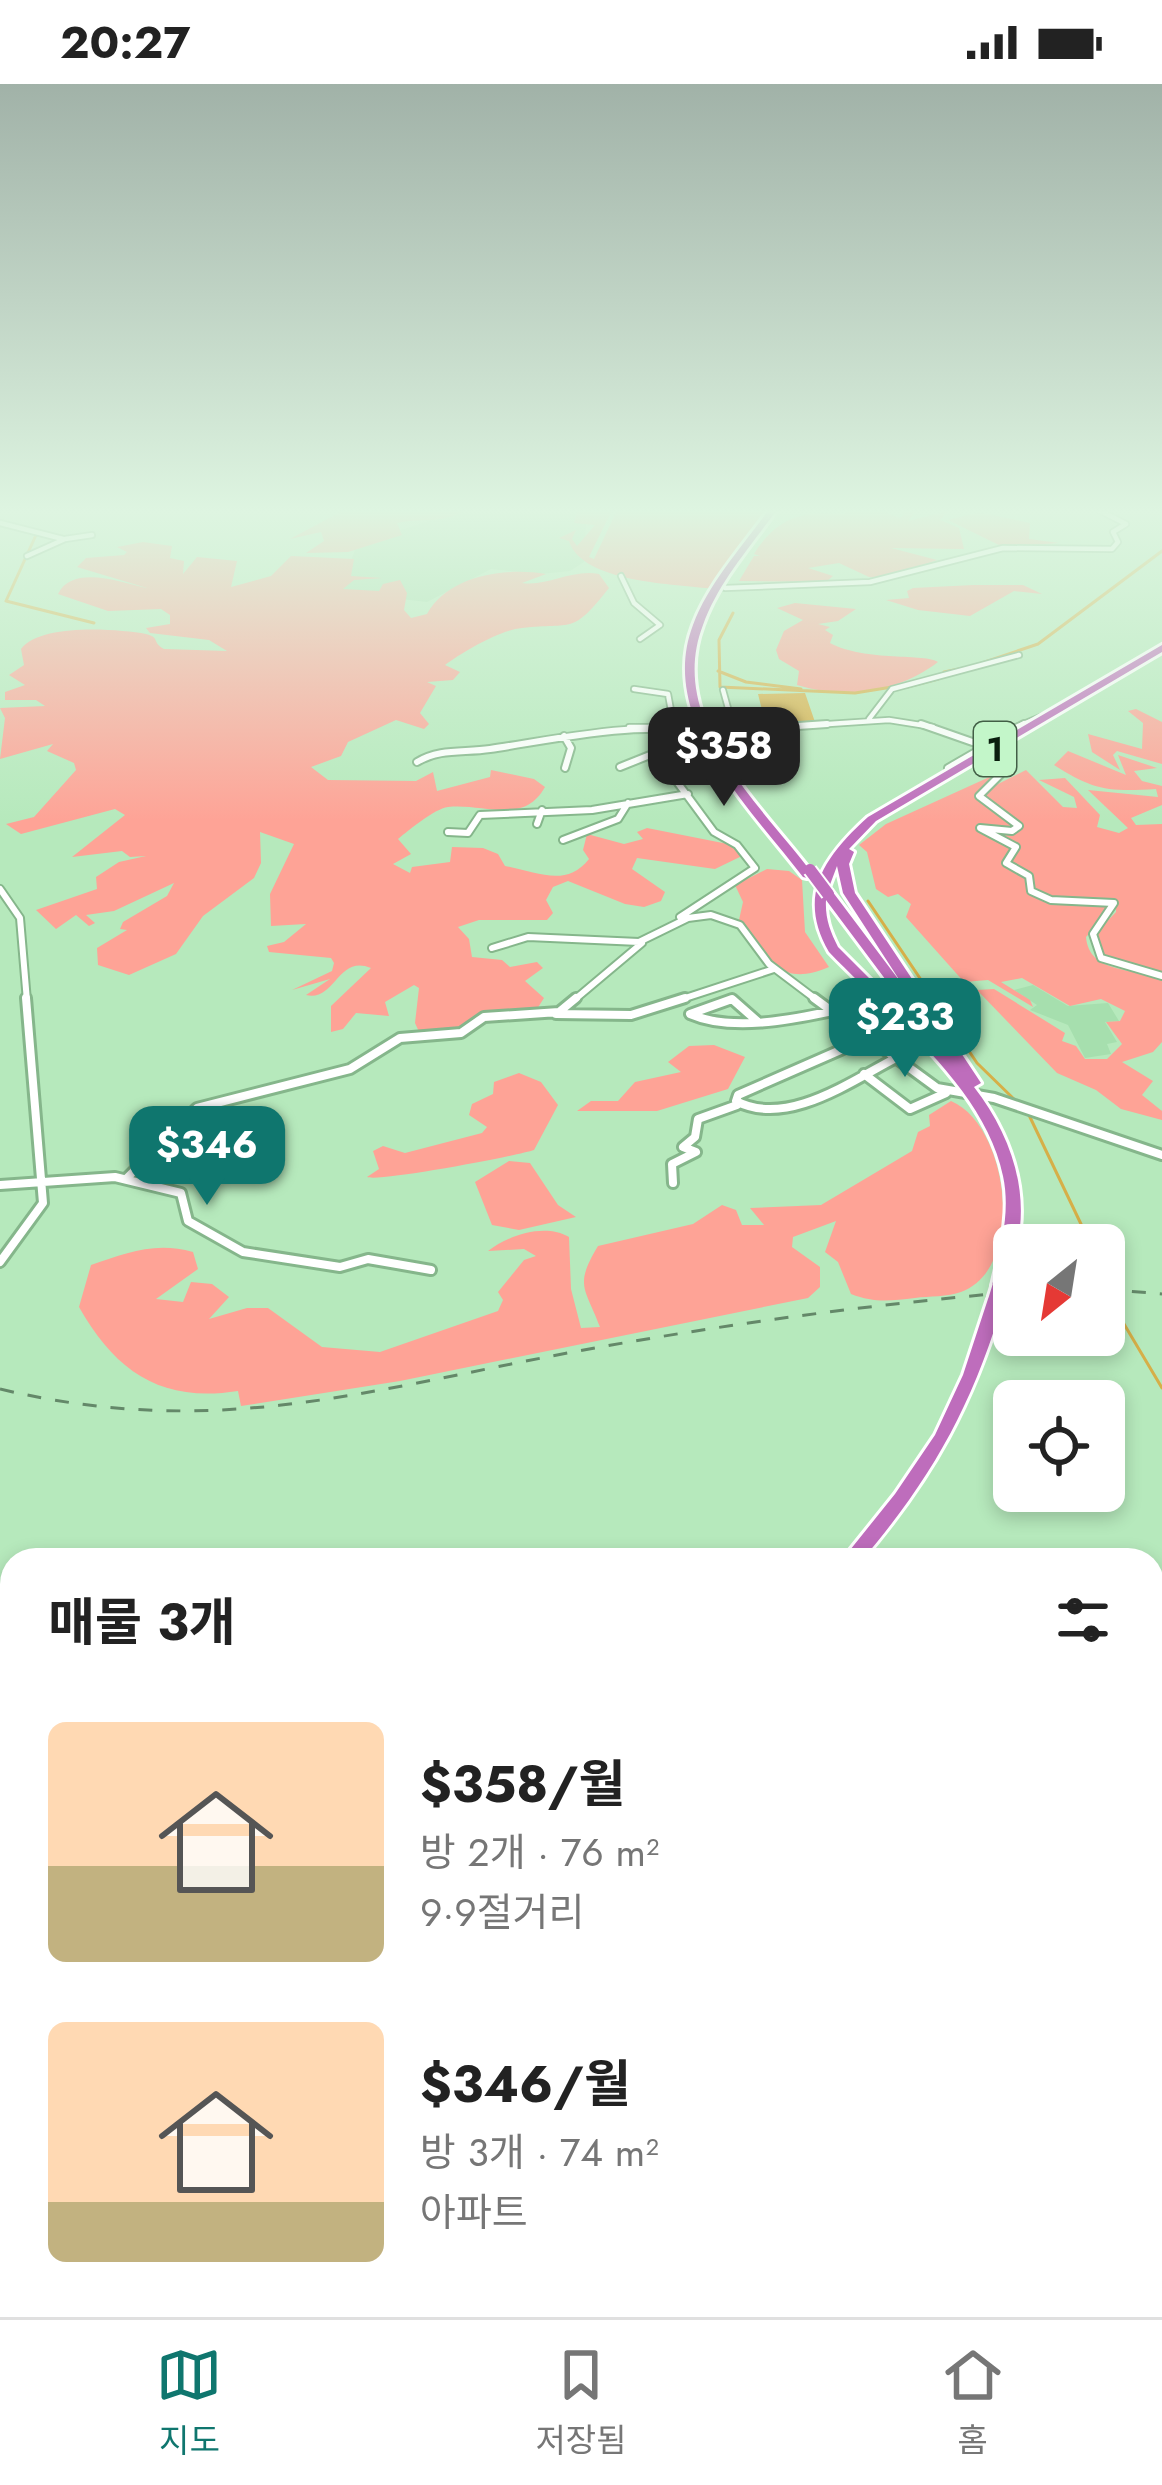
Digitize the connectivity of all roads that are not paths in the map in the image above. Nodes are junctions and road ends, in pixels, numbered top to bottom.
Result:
1 (645, 612) edge
2 (710, 612) edge
3 (710, 612) edge
4 (640, 638) dead end
5 (1162, 650) edge
6 (1019, 655) dead end
7 (634, 689) dead end
8 (723, 690) dead end
9 (1055, 715) junction
10 (862, 722) junction
11 (676, 728) junction
12 (708, 731) junction
13 (741, 734) junction
14 (564, 736) junction
15 (981, 745) junction
16 (417, 762) dead end
17 (976, 762) junction
18 (673, 764) junction
19 (620, 767) dead end
20 (565, 768) dead end
21 (952, 773) junction
22 (739, 774) junction
23 (690, 794) junction
24 (628, 802) junction
25 (542, 810) junction
26 (537, 824) dead end
27 (448, 832) dead end
28 (563, 839) dead end
29 (808, 872) junction
30 (0, 889) edge
31 (679, 919) junction
32 (643, 942) junction
33 (492, 947) dead end
34 (776, 969) junction
35 (1162, 976) edge
36 (833, 1010) junction
37 (554, 1014) junction
38 (757, 1022) junction
39 (868, 1038) junction
40 (896, 1058) junction
41 (961, 1073) junction
42 (864, 1074) junction
43 (947, 1093) junction
44 (979, 1095) junction
45 (737, 1105) junction
46 (1162, 1155) edge
47 (127, 1178) junction
48 (41, 1182) junction
49 (674, 1183) dead end
50 (0, 1185) edge
51 (1017, 1224) edge
52 (1020, 1224) edge
53 (0, 1262) edge
54 (431, 1270) dead end
55 (993, 1327) edge
56 (866, 1548) edge

1 - 4 street
2 - 12 highway
3 - 12 highway
5 - 9 highway, 1
5 - 17 highway, 1
6 - 10 street
7 - 11 street
8 - 13 street
9 - 15 street
9 - 21 highway, 1
10 - 13 street
10 - 15 street
11 - 12 street
11 - 14 street
11 - 18 street
12 - 13 street
12 - 22 highway
12 - 29 highway
13 - 22 street
14 - 16 street
14 - 20 street
15 - 21 street
17 - 35 street
17 - 41 highway, 1
18 - 19 street
18 - 23 street
21 - 41 highway, 1
22 - 29 highway
23 - 24 street
23 - 31 street
24 - 25 street
24 - 28 street
25 - 26 street
25 - 27 street
29 - 41 highway, bridge
30 - 48 street
31 - 32 street
31 - 34 street
32 - 33 street
32 - 37 street
34 - 36 street
34 - 37 street
36 - 38 street
36 - 39 street
37 - 47 street
38 - 38 street
39 - 40 street
39 - 45 street
40 - 42 street
40 - 43 street
41 - 44 highway, 1
42 - 43 street
42 - 45 street
43 - 44 street
44 - 46 street
44 - 51 highway, 1
44 - 52 highway, 1
45 - 49 street
47 - 48 street
47 - 54 street
48 - 50 street
48 - 53 street
55 - 56 highway, 1

